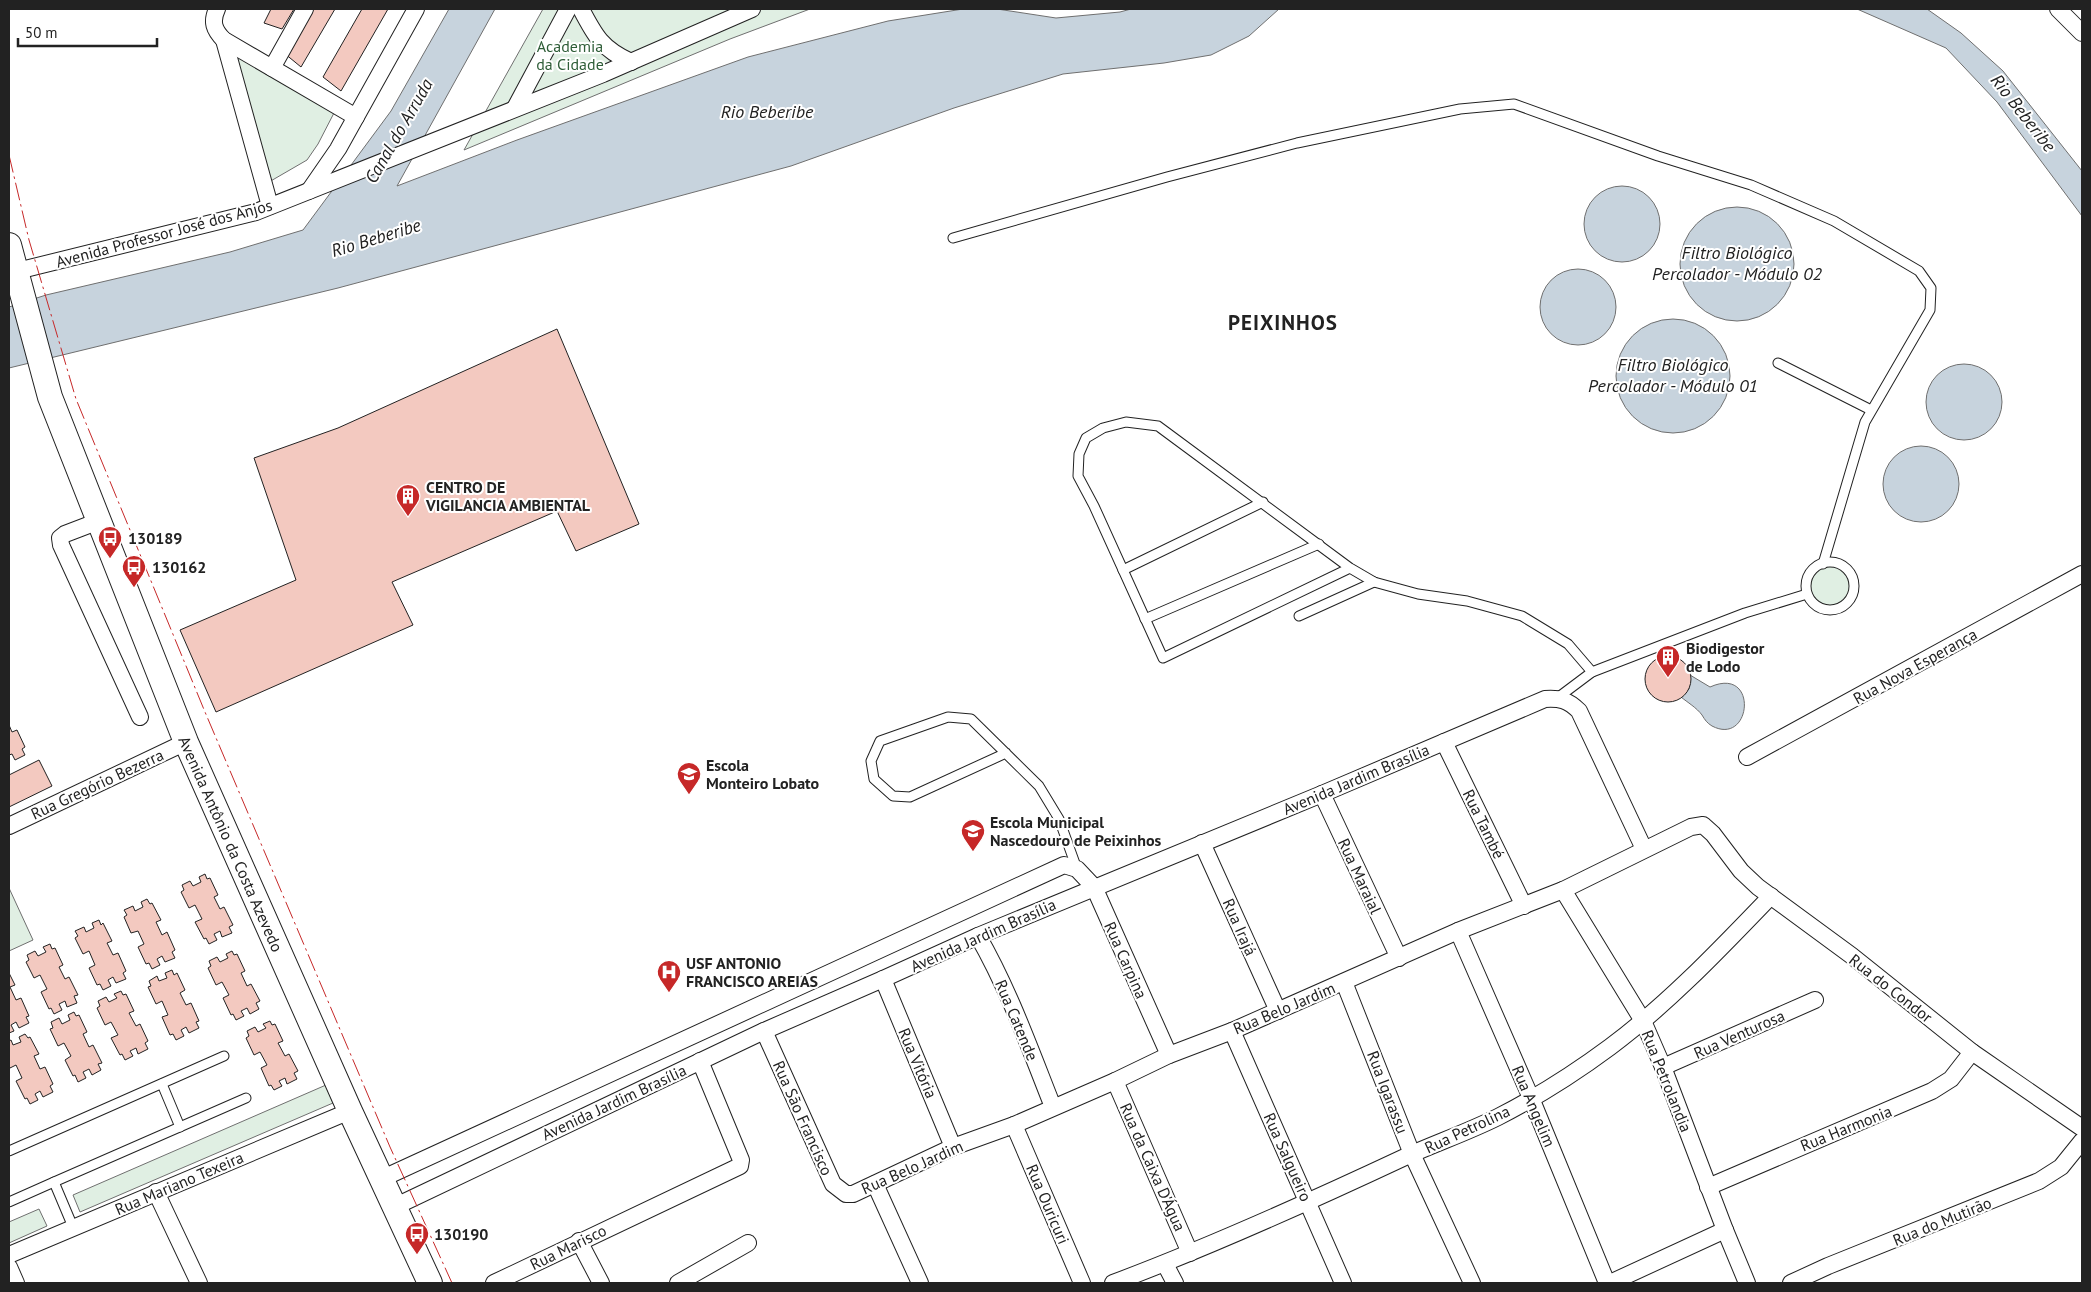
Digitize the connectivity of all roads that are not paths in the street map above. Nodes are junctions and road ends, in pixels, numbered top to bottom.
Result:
1 (217, 9) edge
2 (305, 9) edge
3 (416, 9) edge
4 (568, 9) edge
5 (581, 9) edge
6 (752, 9) edge
7 (2058, 9) edge
8 (2082, 33) edge
9 (224, 40) junction
10 (631, 62) junction
11 (272, 68) junction
12 (515, 108) junction
13 (356, 117) junction
14 (309, 191) junction
15 (270, 206) junction
16 (953, 238) dead end
17 (9, 245) edge
18 (14, 277) edge
19 (1778, 363) dead end
20 (1871, 410) junction
21 (1263, 502) junction
22 (99, 521) junction
23 (1319, 544) junction
24 (1823, 564) junction
25 (1350, 568) junction
26 (1123, 570) junction
27 (2082, 574) edge
28 (1374, 582) junction
29 (1807, 594) junction
30 (1299, 616) dead end
31 (1146, 620) junction
32 (1592, 672) junction
33 (1556, 699) junction
34 (140, 717) dead end
35 (186, 742) junction
36 (1444, 742) junction
37 (1006, 753) junction
38 (1747, 757) dead end
39 (1322, 794) junction
40 (9, 826) edge
41 (1713, 834) joint
42 (1202, 843) junction
43 (1644, 849) junction
44 (1078, 869) junction
45 (1094, 887) junction
46 (1563, 890) junction
47 (1771, 896) junction
48 (1524, 906) junction
49 (1458, 931) junction
50 (978, 936) junction
51 (1399, 958) junction
52 (883, 979) junction
53 (1344, 982) junction
54 (1815, 1000) dead end
55 (1278, 1011) junction
56 (1643, 1021) junction
57 (764, 1031) junction
58 (1232, 1031) junction
59 (1972, 1052) junction
60 (1169, 1055) junction
61 (224, 1056) dead end
62 (700, 1061) junction
63 (1663, 1067) junction
64 (1115, 1081) junction
65 (162, 1084) junction
66 (246, 1098) dead end
67 (1532, 1098) junction
68 (1053, 1107) junction
69 (350, 1111) junction
70 (1014, 1125) junction
71 (180, 1127) junction
72 (2082, 1128) edge
73 (2082, 1141) edge
74 (953, 1147) junction
75 (9, 1151) edge
76 (1412, 1154) junction
77 (381, 1179) junction
78 (54, 1182) junction
79 (875, 1184) junction
80 (1708, 1187) junction
81 (156, 1192) junction
82 (852, 1194) joint
83 (9, 1202) edge
84 (1309, 1202) junction
85 (394, 1207) junction
86 (73, 1227) junction
87 (1725, 1230) junction
88 (579, 1241) junction
89 (748, 1243) dead end
90 (1190, 1253) junction
91 (9, 1254) edge
92 (1165, 1264) junction
93 (9, 1267) edge
94 (16, 1283) edge
95 (199, 1283) edge
96 (430, 1283) edge
97 (494, 1283) edge
98 (601, 1283) edge
99 (678, 1283) edge
100 (920, 1283) edge
101 (1082, 1283) edge
102 (1113, 1283) edge
103 (1175, 1283) edge
104 (1343, 1283) edge
105 (1472, 1283) edge
106 (1608, 1283) edge
107 (1747, 1283) edge
108 (1791, 1283) edge

1 - 9 street
2 - 11 street
3 - 13 street
4 - 12 street
5 - 10 street
6 - 10 street, Avenida Professor José dos Anjos
7 - 8 street
9 - 11 street
9 - 15 street
10 - 12 street, Avenida Professor José dos Anjos
11 - 13 street
12 - 14 street, Avenida Professor José dos Anjos
13 - 14 street
14 - 15 street, Avenida Professor José dos Anjos
15 - 18 street, Avenida Professor José dos Anjos
16 - 20 lane
17 - 18 main road, Avenida Antônio da Costa Azevedo
18 - 22 main road, Avenida Antônio da Costa Azevedo
19 - 20 lane
20 - 24 lane
21 - 23 lane
21 - 26 lane
21 - 26 lane
22 - 34 street
22 - 35 main road, Avenida Antônio da Costa Azevedo
23 - 25 lane
23 - 31 lane
24 - 29 lane
24 - 29 lane
25 - 28 lane
25 - 31 lane
26 - 31 lane
27 - 38 street, Rua Nova Esperança
28 - 30 lane
28 - 32 lane
29 - 32 lane
32 - 33 lane
33 - 36 street, Avenida Jardim Brasília
33 - 43 street
35 - 40 street, Rua Gregório Bezerra
35 - 69 main road, Avenida Antônio da Costa Azevedo
36 - 39 street, Avenida Jardim Brasília
36 - 48 street, Rua També
37 - 37 lane
37 - 44 lane
39 - 42 street, Avenida Jardim Brasília
39 - 51 street, Rua Maraial
41 - 43 street, Rua Belo Jardim
41 - 47 street, Rua do Condor
42 - 45 street, Avenida Jardim Brasília
42 - 55 street, Rua Irajá
43 - 46 street, Rua Belo Jardim
44 - 45 street, Rua Carpina
44 - 77 street, Avenida Jardim Brasília
45 - 50 street, Avenida Jardim Brasília
45 - 60 street, Rua Carpina
46 - 48 street, Rua Belo Jardim
46 - 56 street, Rua Petrolandia
47 - 56 street, Rua Petrolina
47 - 59 street, Rua do Condor
48 - 49 street, Rua Belo Jardim
49 - 51 street, Rua Belo Jardim
49 - 67 street, Rua Angelim
50 - 52 street, Avenida Jardim Brasília
50 - 68 street, Rua Catende
51 - 53 street, Rua Belo Jardim
52 - 57 street, Avenida Jardim Brasília
52 - 74 street, Rua Vitória
53 - 55 street, Rua Belo Jardim
53 - 76 street, Rua Igarassu
54 - 63 street, Rua Venturosa
55 - 58 street, Rua Belo Jardim
56 - 63 street, Rua Petrolandia
56 - 67 street, Rua Petrolina
57 - 62 street, Avenida Jardim Brasília
57 - 82 street, Rua São Francisco
58 - 60 street, Rua Belo Jardim
58 - 84 street, Rua Salgueiro
59 - 72 street, Rua do Condor
59 - 80 street, Rua Harmonia
60 - 64 street, Rua Belo Jardim
61 - 65 lane
62 - 85 street, Avenida Jardim Brasília
62 - 88 street, Rua Marisco
63 - 80 street, Rua Petrolandia
64 - 68 street, Rua Belo Jardim
64 - 90 street, Rua da Caixa D'Água
65 - 71 lane
65 - 75 lane
66 - 71 lane
67 - 76 street, Rua Petrolina
67 - 106 street, Rua Angelim
68 - 70 street, Rua Belo Jardim
69 - 77 main road, Avenida Antônio da Costa Azevedo
69 - 81 street, Rua Mariano Texeira
70 - 74 street, Rua Belo Jardim
70 - 101 street, Rua Ouricuri
71 - 78 lane
73 - 108 street, Rua do Mutirão
74 - 79 street, Rua Belo Jardim
76 - 84 street, Rua Petrolina
76 - 105 street, Rua Igarassu
77 - 85 main road, Avenida Antônio da Costa Azevedo
78 - 83 lane
78 - 86 lane
79 - 82 street, Rua Belo Jardim
79 - 100 street
80 - 87 street, Rua Petrolandia
81 - 86 street, Rua Mariano Texeira
81 - 95 street
84 - 90 street, Rua Petrolina
84 - 104 street, Rua Salgueiro
85 - 96 main road, Avenida Antônio da Costa Azevedo
86 - 91 street, Rua Mariano Texeira
87 - 106 street
87 - 107 street, Rua Petrolandia
88 - 97 street, Rua Marisco
88 - 98 street
89 - 99 street
90 - 92 street, Rua Petrolina
92 - 102 street, Rua Petrolina
92 - 103 street
93 - 94 street

